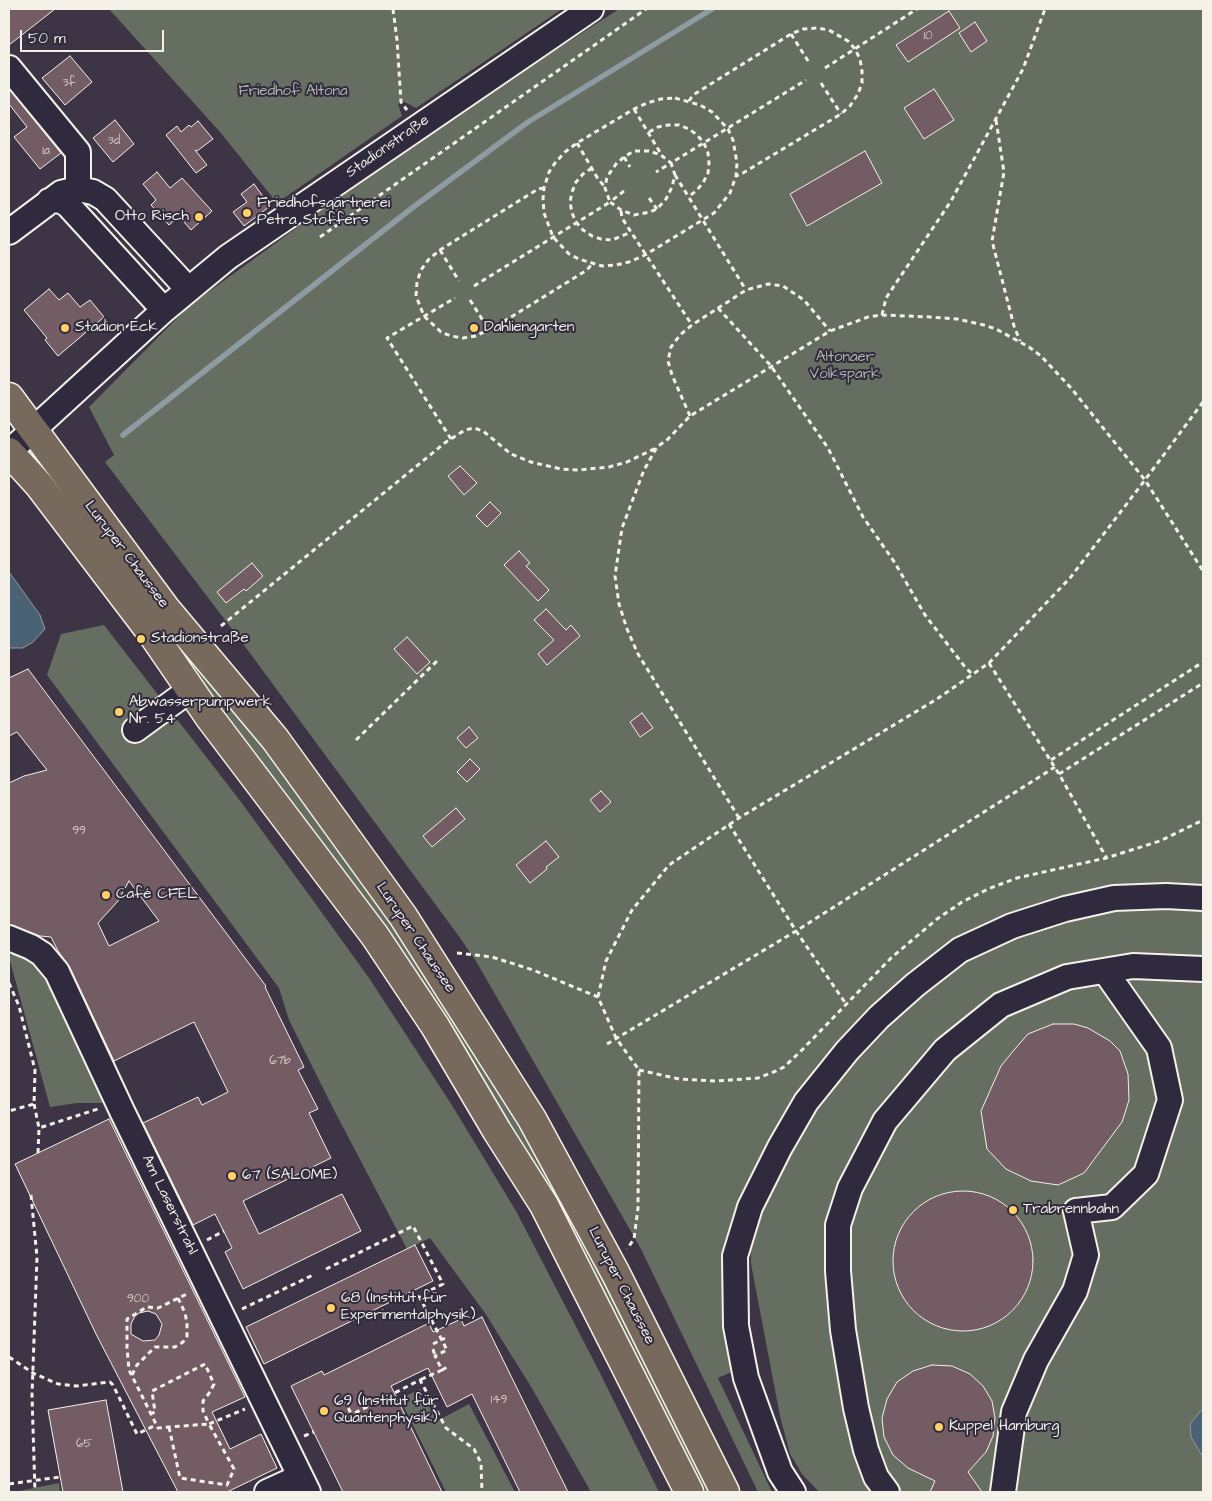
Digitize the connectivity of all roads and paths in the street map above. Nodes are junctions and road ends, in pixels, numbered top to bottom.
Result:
1 (393, 9) edge
2 (591, 9) edge
3 (646, 9) edge
4 (917, 9) edge
5 (1046, 9) edge
6 (791, 34) junction
7 (855, 49) junction
8 (810, 64) dead end
9 (9, 68) edge
10 (824, 68) dead end
11 (806, 80) dead end
12 (821, 83) dead end
13 (689, 101) junction
14 (634, 109) junction
15 (841, 114) junction
16 (410, 115) dead end
17 (996, 120) junction
18 (728, 129) junction
19 (649, 132) junction
20 (577, 143) junction
21 (704, 143) junction
22 (661, 155) junction
23 (624, 157) junction
24 (670, 163) junction
25 (630, 167) dead end
26 (592, 168) junction
27 (656, 172) dead end
28 (675, 175) junction
29 (736, 176) junction
30 (544, 188) junction
31 (605, 188) junction
32 (78, 189) junction
33 (624, 191) dead end
34 (688, 197) junction
35 (649, 198) dead end
36 (49, 200) junction
37 (610, 202) junction
38 (657, 209) junction
39 (621, 210) junction
40 (702, 220) junction
41 (576, 222) junction
42 (9, 232) edge
43 (631, 232) junction
44 (320, 237) dead end
45 (553, 237) junction
46 (440, 250) junction
47 (645, 255) junction
48 (592, 264) junction
49 (459, 281) dead end
50 (474, 286) dead end
51 (188, 289) junction
52 (746, 290) junction
53 (455, 298) dead end
54 (470, 300) dead end
55 (718, 308) junction
56 (164, 310) junction
57 (882, 315) junction
58 (424, 316) junction
59 (692, 325) junction
60 (489, 330) junction
61 (830, 331) junction
62 (1020, 342) junction
63 (771, 366) junction
64 (9, 397) edge
65 (1203, 402) edge
66 (690, 416) junction
67 (33, 430) junction
68 (451, 439) junction
69 (657, 447) junction
70 (9, 452) edge
71 (1145, 480) junction
72 (1203, 571) edge
73 (221, 626) dead end
74 (440, 659) dead end
75 (1203, 662) edge
76 (989, 663) junction
77 (973, 675) junction
78 (1203, 683) edge
79 (191, 689) junction
80 (136, 730) dead end
81 (356, 740) dead end
82 (1051, 760) junction
83 (1055, 767) junction
84 (1059, 774) junction
85 (739, 818) junction
86 (729, 824) junction
87 (1106, 858) dead end
88 (1203, 898) edge
89 (796, 931) junction
90 (9, 938) edge
91 (457, 953) dead end
92 (1203, 969) edge
93 (1105, 971) junction
94 (9, 983) edge
95 (598, 997) junction
96 (846, 1004) dead end
97 (616, 1038) junction
98 (607, 1044) dead end
99 (118, 1102) junction
100 (34, 1104) junction
101 (9, 1111) edge
102 (39, 1128) junction
103 (38, 1153) dead end
104 (31, 1195) dead end
105 (627, 1249) dead end
106 (326, 1269) dead end
107 (313, 1275) dead end
108 (189, 1292) dead end
109 (178, 1298) junction
110 (224, 1318) junction
111 (445, 1338) dead end
112 (433, 1344) dead end
113 (433, 1349) dead end
114 (436, 1356) junction
115 (9, 1357) edge
116 (449, 1366) dead end
117 (442, 1370) junction
118 (34, 1374) junction
119 (132, 1376) junction
120 (420, 1380) junction
121 (344, 1400) dead end
122 (242, 1410) dead end
123 (150, 1414) junction
124 (352, 1415) junction
125 (347, 1417) dead end
126 (156, 1424) junction
127 (209, 1424) junction
128 (169, 1427) junction
129 (60, 1477) dead end
130 (34, 1482) junction
131 (9, 1484) edge
132 (304, 1484) edge
133 (36, 1492) edge
134 (267, 1492) edge
135 (482, 1492) edge
136 (689, 1492) edge
137 (725, 1492) edge
138 (793, 1492) edge
139 (886, 1492) edge
140 (1003, 1492) edge

1 - 16 path
2 - 51 street, Stadionstraße
3 - 44 path
4 - 7 path
5 - 17 path
6 - 7 path
6 - 8 path
6 - 13 path
7 - 10 path
7 - 15 path
9 - 32 street
11 - 18 path
12 - 15 path
13 - 14 path
13 - 18 path
14 - 19 path
14 - 20 path
15 - 29 path
17 - 57 path
17 - 62 path
18 - 21 path
18 - 29 path
19 - 21 path
19 - 22 path
20 - 26 path
20 - 30 path
21 - 24 path
21 - 34 path
22 - 23 path
22 - 24 path
23 - 25 path
23 - 31 path
24 - 27 path
24 - 28 path
26 - 31 path
26 - 41 path
28 - 34 path
28 - 38 path
29 - 40 path
30 - 45 path
30 - 46 path
31 - 37 path
32 - 36 street
32 - 51 street
33 - 37 path
34 - 40 path
35 - 38 path
36 - 42 street
36 - 56 street
37 - 39 path
37 - 41 path
38 - 39 path
39 - 43 path
40 - 47 path
40 - 52 path
41 - 43 path
41 - 45 path
43 - 47 path
45 - 48 path
45 - 50 path
46 - 49 path
46 - 58 path
47 - 48 path
47 - 59 path
48 - 60 path
51 - 56 street, Stadionstraße
52 - 55 path
52 - 61 path
53 - 58 path
54 - 60 path
55 - 59 path
55 - 63 path
56 - 67 street, Stadionstraße
57 - 61 path
57 - 62 path
58 - 60 path
58 - 68 path
59 - 66 path
61 - 63 path
62 - 71 path
63 - 66 path
63 - 77 path
64 - 67 main road, Luruper Chaussee
65 - 71 path
66 - 69 path
67 - 70 street, Stadionstraße
67 - 137 main road, Luruper Chaussee
68 - 69 path
68 - 73 path
69 - 85 path
70 - 79 main road, Luruper Chaussee
71 - 72 path
71 - 76 path
74 - 81 path
75 - 82 path
76 - 77 path
76 - 82 path
77 - 85 path
78 - 84 path
79 - 80 street
79 - 136 main road, Luruper Chaussee
82 - 83 path
83 - 84 path
83 - 89 path
84 - 87 path
85 - 86 path
86 - 89 path
86 - 95 path
88 - 138 street
89 - 96 path
89 - 97 path
90 - 99 street, Am Laserstrahl
91 - 95 path
92 - 93 street
93 - 139 street
93 - 140 street
94 - 100 path
95 - 97 path
97 - 98 path
97 - 105 path
99 - 102 path
99 - 110 street, Am Laserstrahl
100 - 101 path
100 - 102 path
102 - 103 path
104 - 118 path
106 - 114 path
107 - 110 path
108 - 109 path
109 - 119 path
109 - 119 path
110 - 132 street, Am Laserstrahl
111 - 112 path, bridge
113 - 114 path
114 - 117 path
115 - 118 path
116 - 117 path
117 - 120 path
118 - 126 path
118 - 130 path
119 - 123 path
120 - 124 path
120 - 135 path
121 - 124 path
122 - 127 path
123 - 126 path
123 - 127 path
124 - 125 path
126 - 128 path
127 - 128 path
127 - 128 path
129 - 130 path
130 - 131 path
130 - 133 path
132 - 134 street

